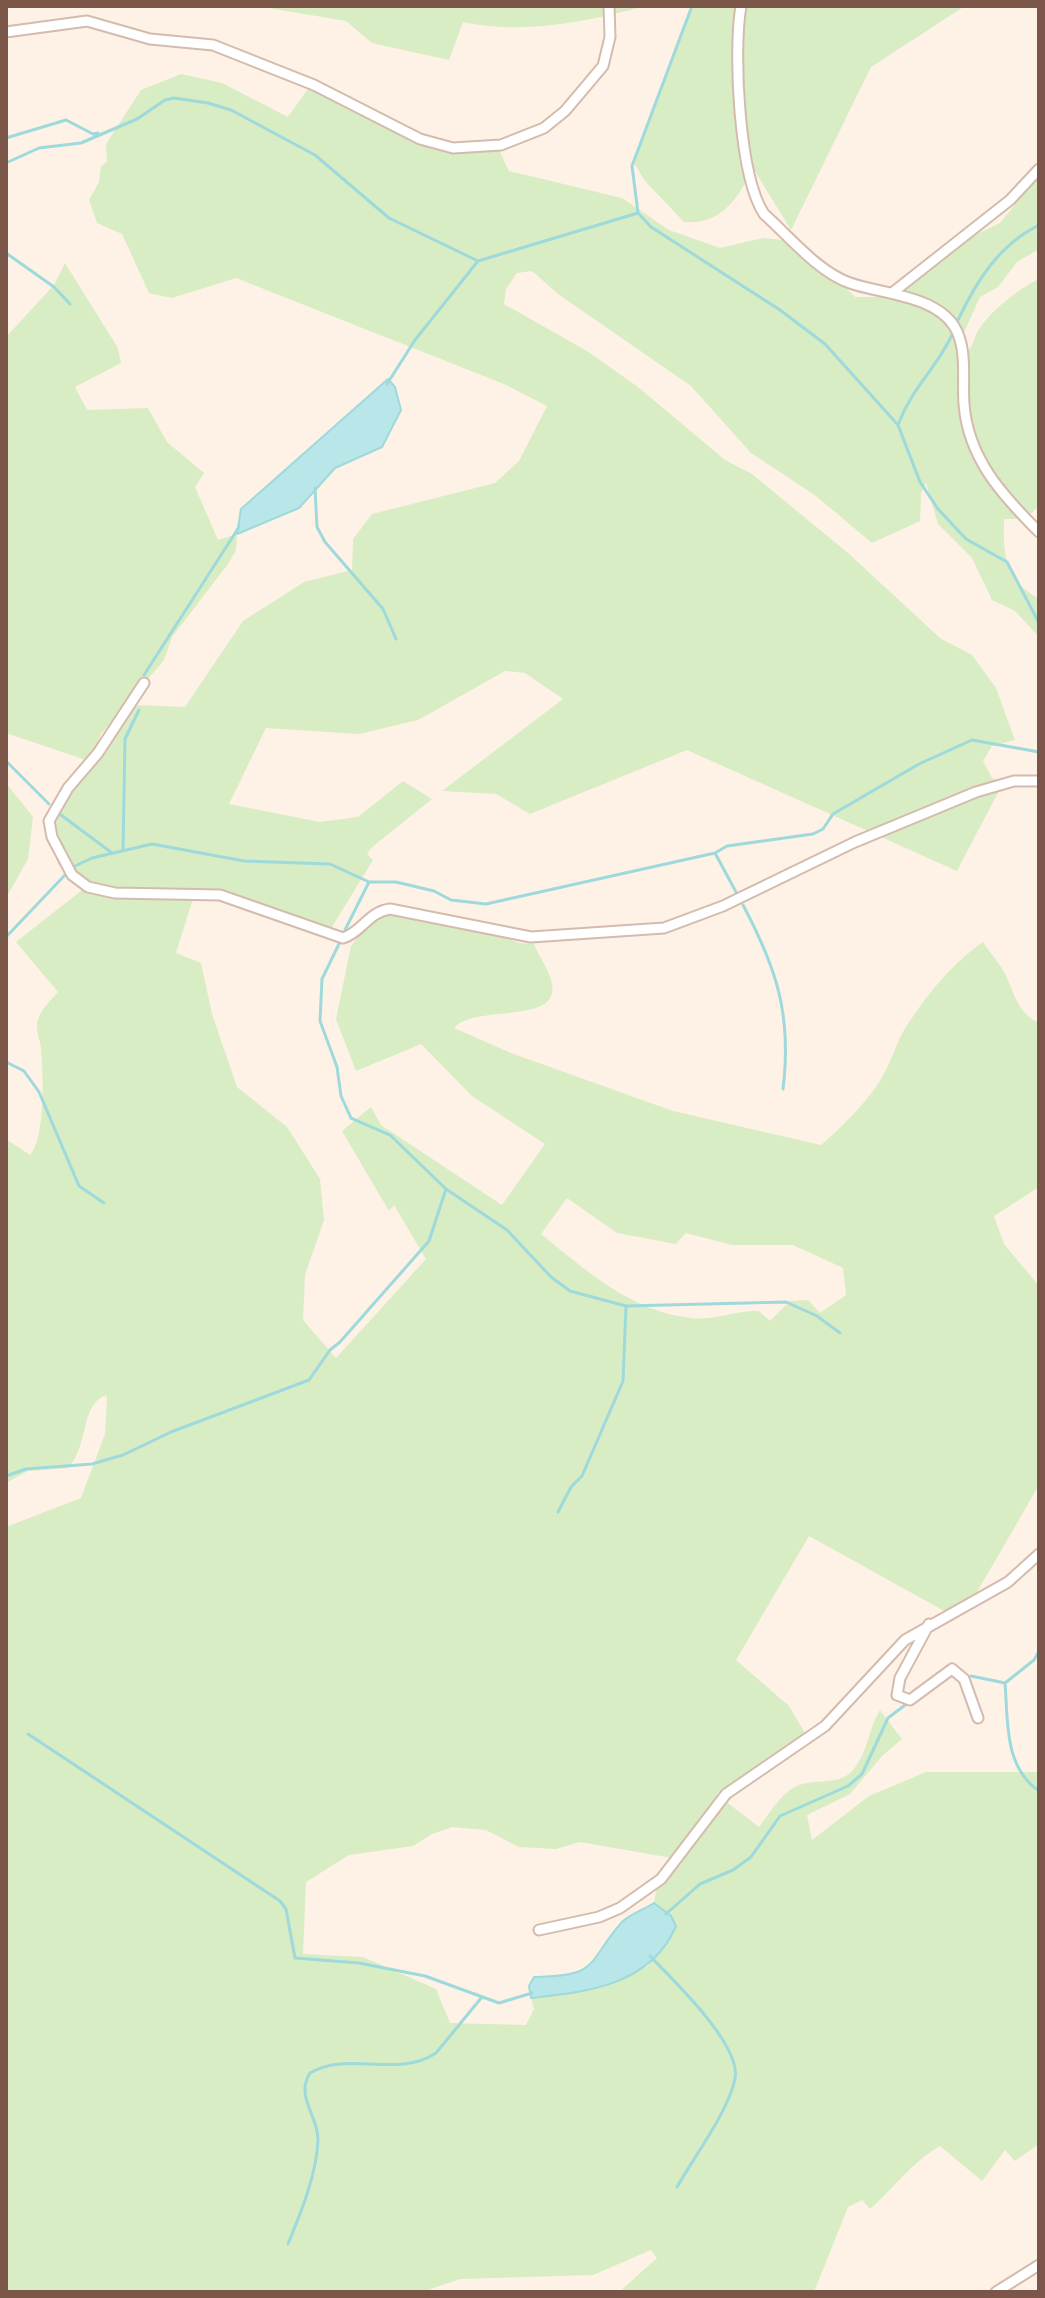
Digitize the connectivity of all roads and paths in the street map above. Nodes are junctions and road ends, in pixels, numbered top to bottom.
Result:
1 (609, 6) edge
2 (741, 6) edge
3 (6, 32) edge
4 (1039, 169) edge
5 (892, 293) junction
6 (1039, 532) edge
7 (144, 683) dead end
8 (1039, 781) edge
9 (1039, 1554) edge
10 (929, 1624) junction
11 (978, 1718) dead end
12 (539, 1930) dead end
13 (1039, 2265) edge
14 (996, 2292) edge

1 - 3 street
2 - 5 street
4 - 5 street
5 - 6 street
7 - 8 street
9 - 10 street
10 - 11 street
10 - 12 street
13 - 14 street

